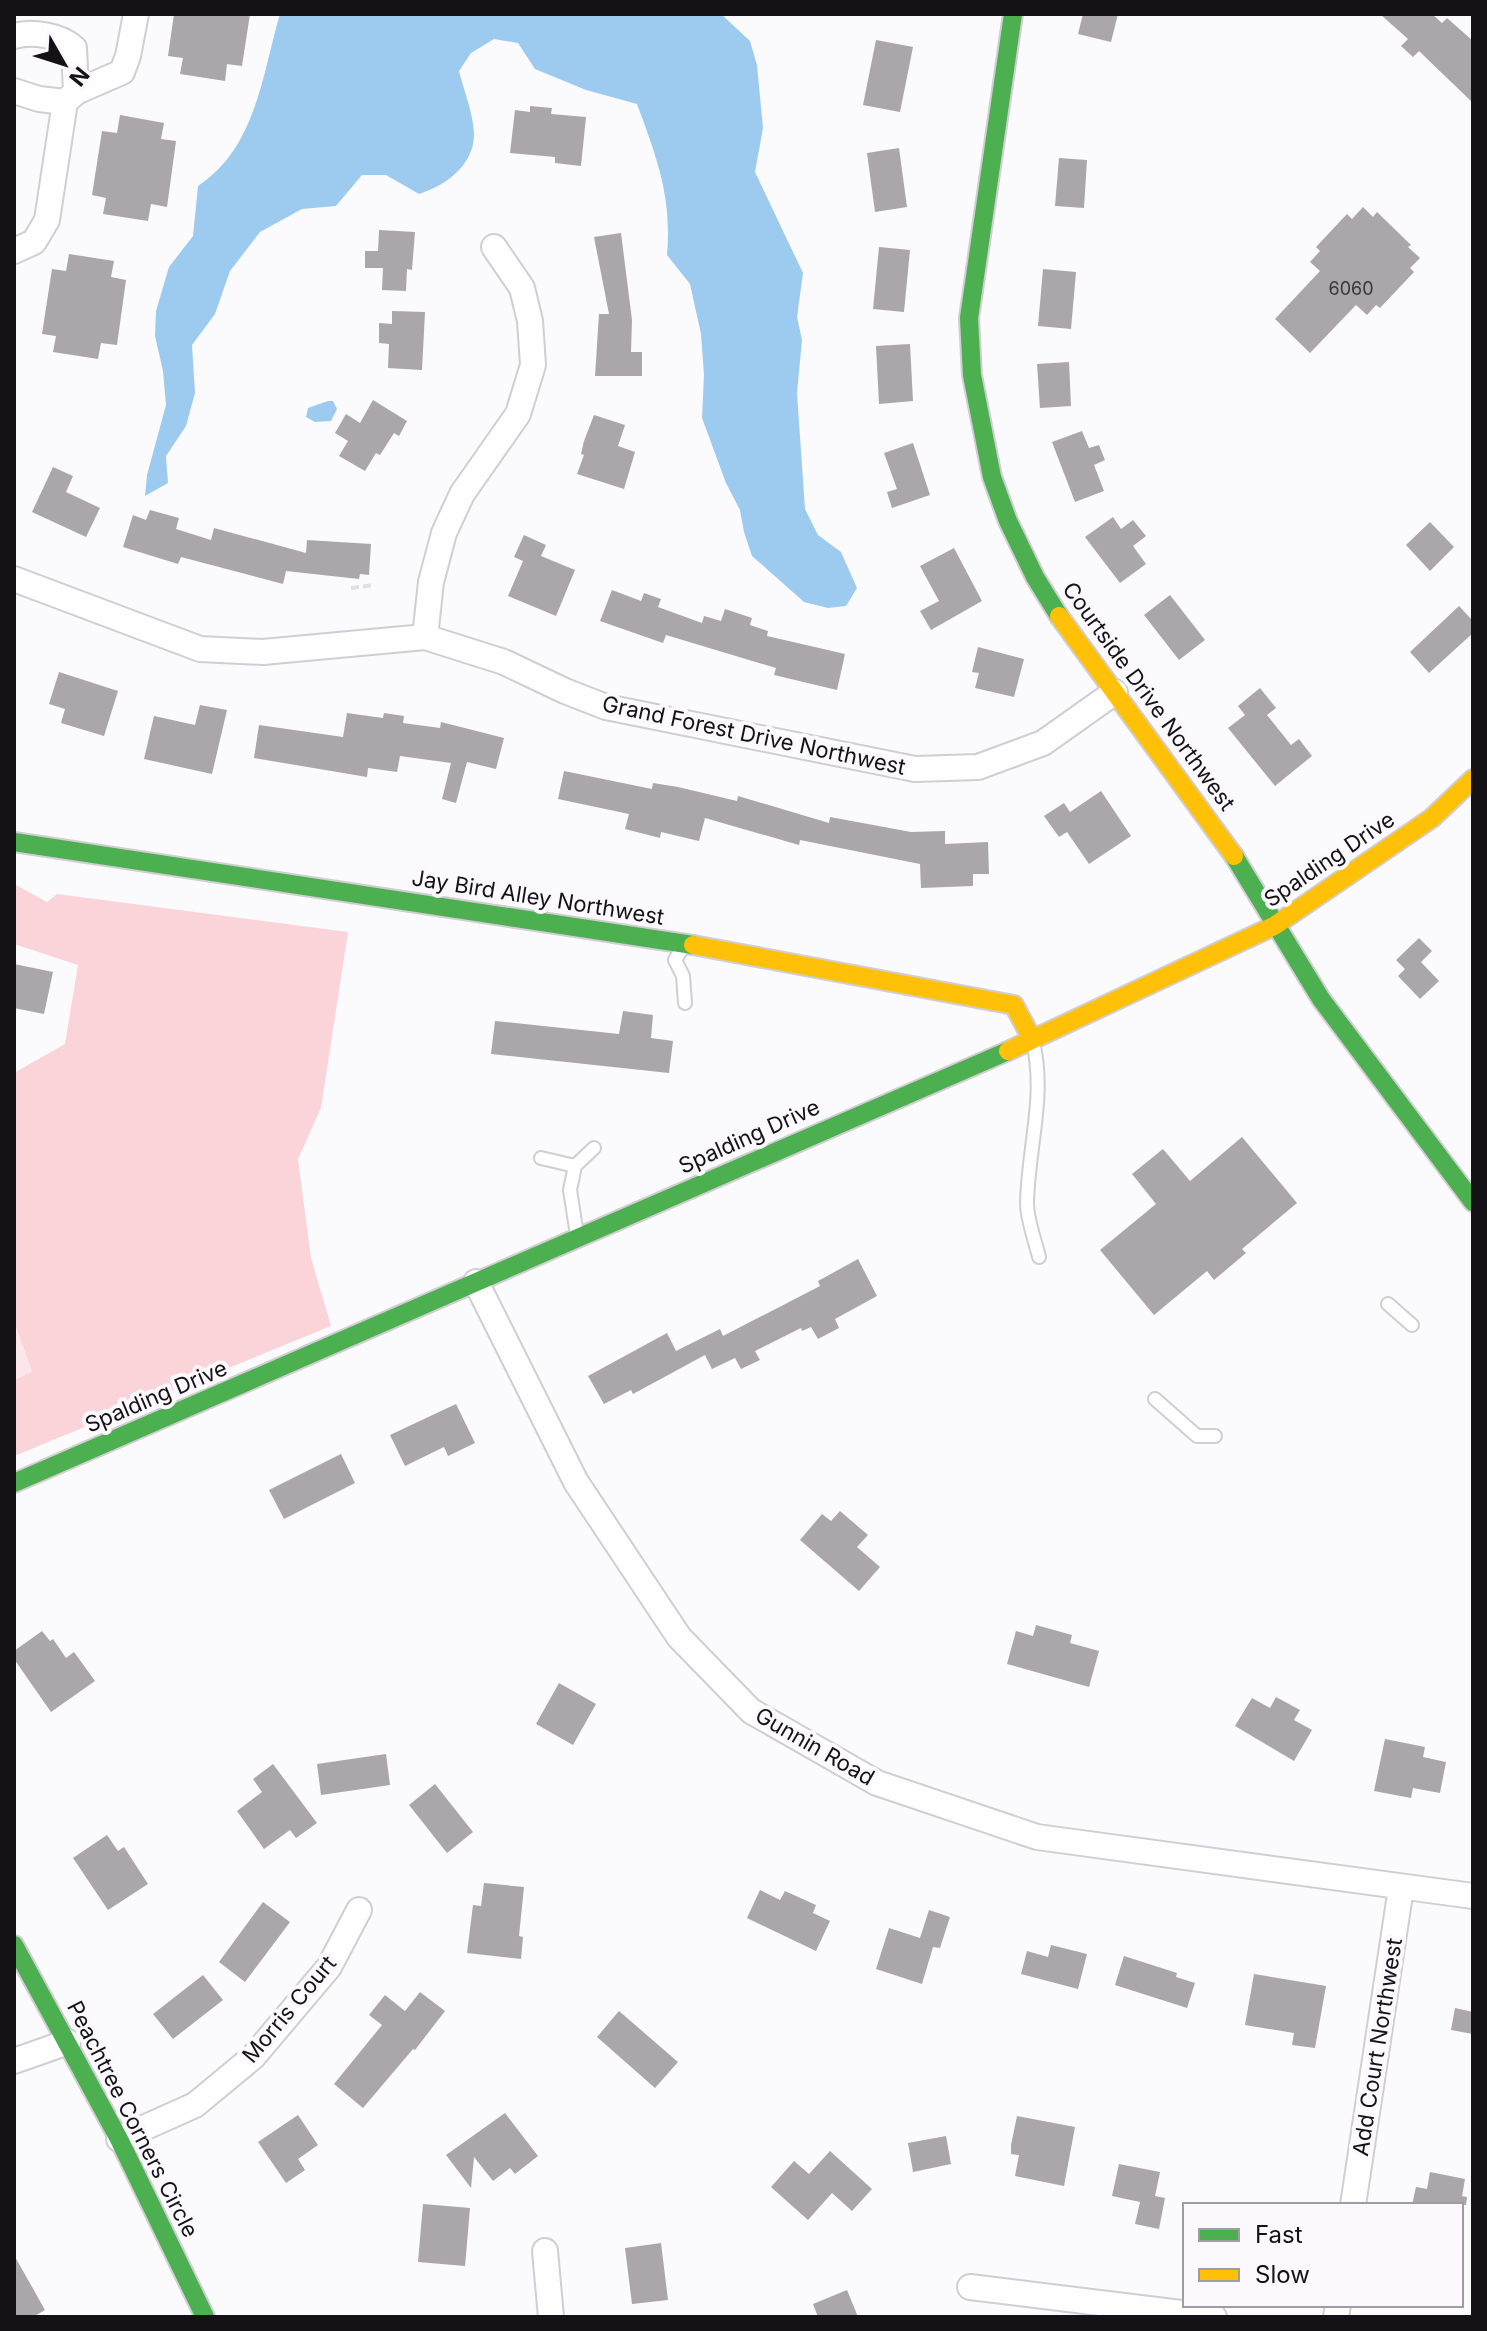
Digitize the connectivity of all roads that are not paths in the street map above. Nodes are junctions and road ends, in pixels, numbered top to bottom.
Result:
1 (136, 14) edge
2 (1013, 14) edge
3 (14, 36) edge
4 (14, 91) edge
5 (71, 97) junction
6 (494, 247) dead end
7 (14, 251) edge
8 (14, 579) edge
9 (425, 637) junction
10 (1115, 692) junction
11 (1473, 779) edge
12 (14, 842) edge
13 (1274, 926) junction
14 (685, 944) junction
15 (685, 1003) dead end
16 (1032, 1039) junction
17 (594, 1148) dead end
18 (541, 1158) dead end
19 (575, 1166) junction
20 (1473, 1202) edge
21 (578, 1238) junction
22 (1039, 1257) dead end
23 (476, 1282) junction
24 (1388, 1304) dead end
25 (1412, 1325) dead end
26 (1155, 1399) dead end
27 (1215, 1436) dead end
28 (14, 1483) edge
29 (1401, 1888) junction
30 (1473, 1896) edge
31 (359, 1910) dead end
32 (14, 1945) edge
33 (68, 2042) junction
34 (14, 2061) edge
35 (119, 2139) junction
36 (1353, 2203) edge
37 (545, 2251) dead end
38 (970, 2287) dead end
39 (205, 2317) edge
40 (551, 2317) edge
41 (1214, 2317) edge

1 - 5 street
2 - 10 street, Courtside Drive Northwest
3 - 5 street
4 - 5 street
5 - 7 street
6 - 9 street
8 - 9 street, Grand Forest Drive Northwest
9 - 10 street, Grand Forest Drive Northwest
10 - 13 street, Courtside Drive Northwest
11 - 13 street, Spalding Drive
12 - 14 street, Jay Bird Alley Northwest
13 - 16 street, Spalding Drive
13 - 20 street, Courtside Drive Northwest
14 - 15 lane
14 - 16 street, Jay Bird Alley Northwest
16 - 21 street, Spalding Drive
16 - 22 lane
17 - 19 lane
18 - 19 lane
19 - 21 lane
21 - 23 street, Spalding Drive
23 - 28 street, Spalding Drive
23 - 29 street, Gunnin Road
24 - 25 lane
26 - 27 lane
29 - 30 street, Gunnin Road
29 - 36 street, Add Court Northwest
31 - 35 street, Morris Court
32 - 33 street, Peachtree Corners Circle
33 - 34 street
33 - 35 street, Peachtree Corners Circle
35 - 39 street, Peachtree Corners Circle
37 - 40 street
38 - 41 street

